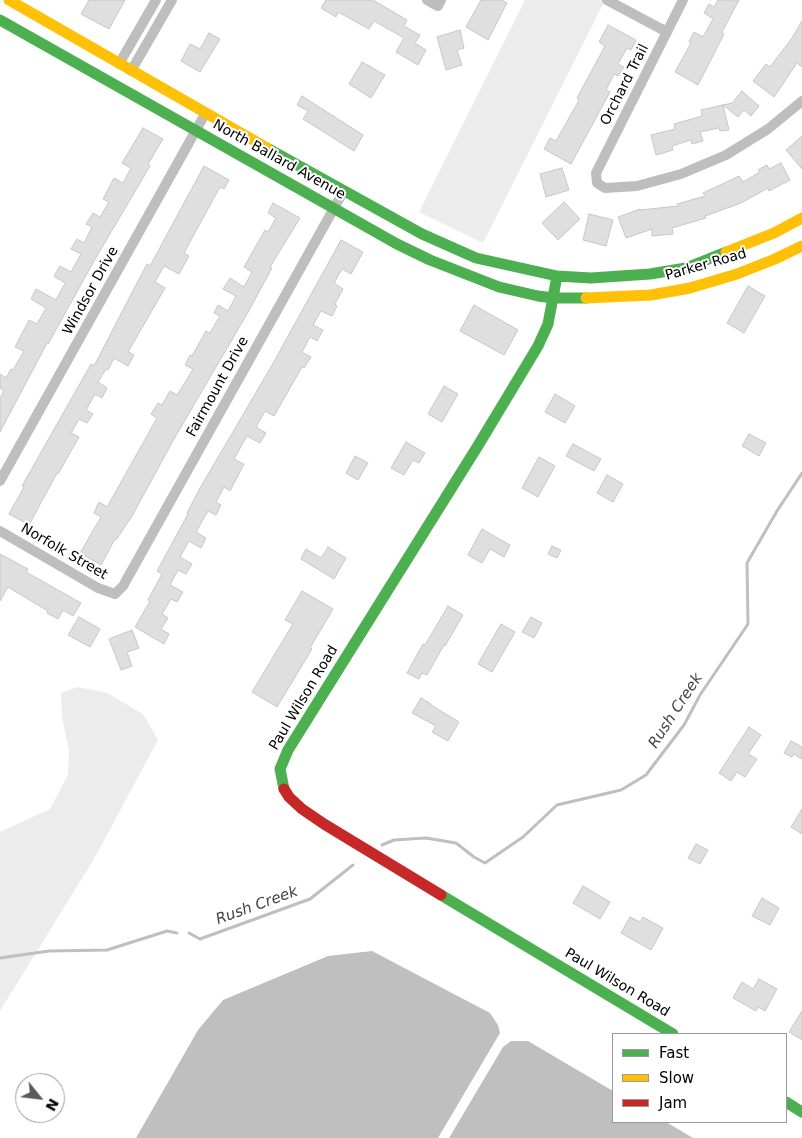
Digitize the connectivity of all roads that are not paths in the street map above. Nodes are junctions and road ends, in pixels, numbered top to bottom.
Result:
1 (9, 0) edge
2 (156, 0) edge
3 (172, 0) edge
4 (427, 0) edge
5 (607, 0) edge
6 (683, 0) edge
7 (440, 3) edge
8 (0, 20) edge
9 (667, 32) junction
10 (119, 64) junction
11 (130, 71) junction
12 (802, 100) edge
13 (206, 114) junction
14 (196, 131) junction
15 (343, 192) junction
16 (334, 208) junction
17 (802, 218) edge
18 (802, 246) edge
19 (557, 276) junction
20 (554, 298) junction
21 (0, 481) edge
22 (0, 531) edge
23 (115, 594) joint
24 (671, 1033) edge
25 (787, 1103) edge
26 (802, 1112) edge

1 - 10 main road, North Ballard Avenue
2 - 10 street
3 - 11 street
4 - 7 street
5 - 9 street
6 - 9 street, Orchard Trail
8 - 14 main road, North Ballard Avenue
9 - 12 street, Orchard Trail
10 - 11 main road, North Ballard Avenue
11 - 13 main road, North Ballard Avenue
13 - 14 street, Windsor Drive
13 - 15 main road, North Ballard Avenue
14 - 16 main road, North Ballard Avenue
14 - 21 street, Windsor Drive
15 - 16 street, Fairmount Drive
15 - 19 main road, North Ballard Avenue
16 - 20 main road, North Ballard Avenue
16 - 23 street, Fairmount Drive
17 - 19 main road, Parker Road
18 - 20 main road, Parker Road
19 - 20 main road, Paul Wilson Road
20 - 24 main road, Paul Wilson Road
22 - 23 street, Norfolk Street
25 - 26 main road

